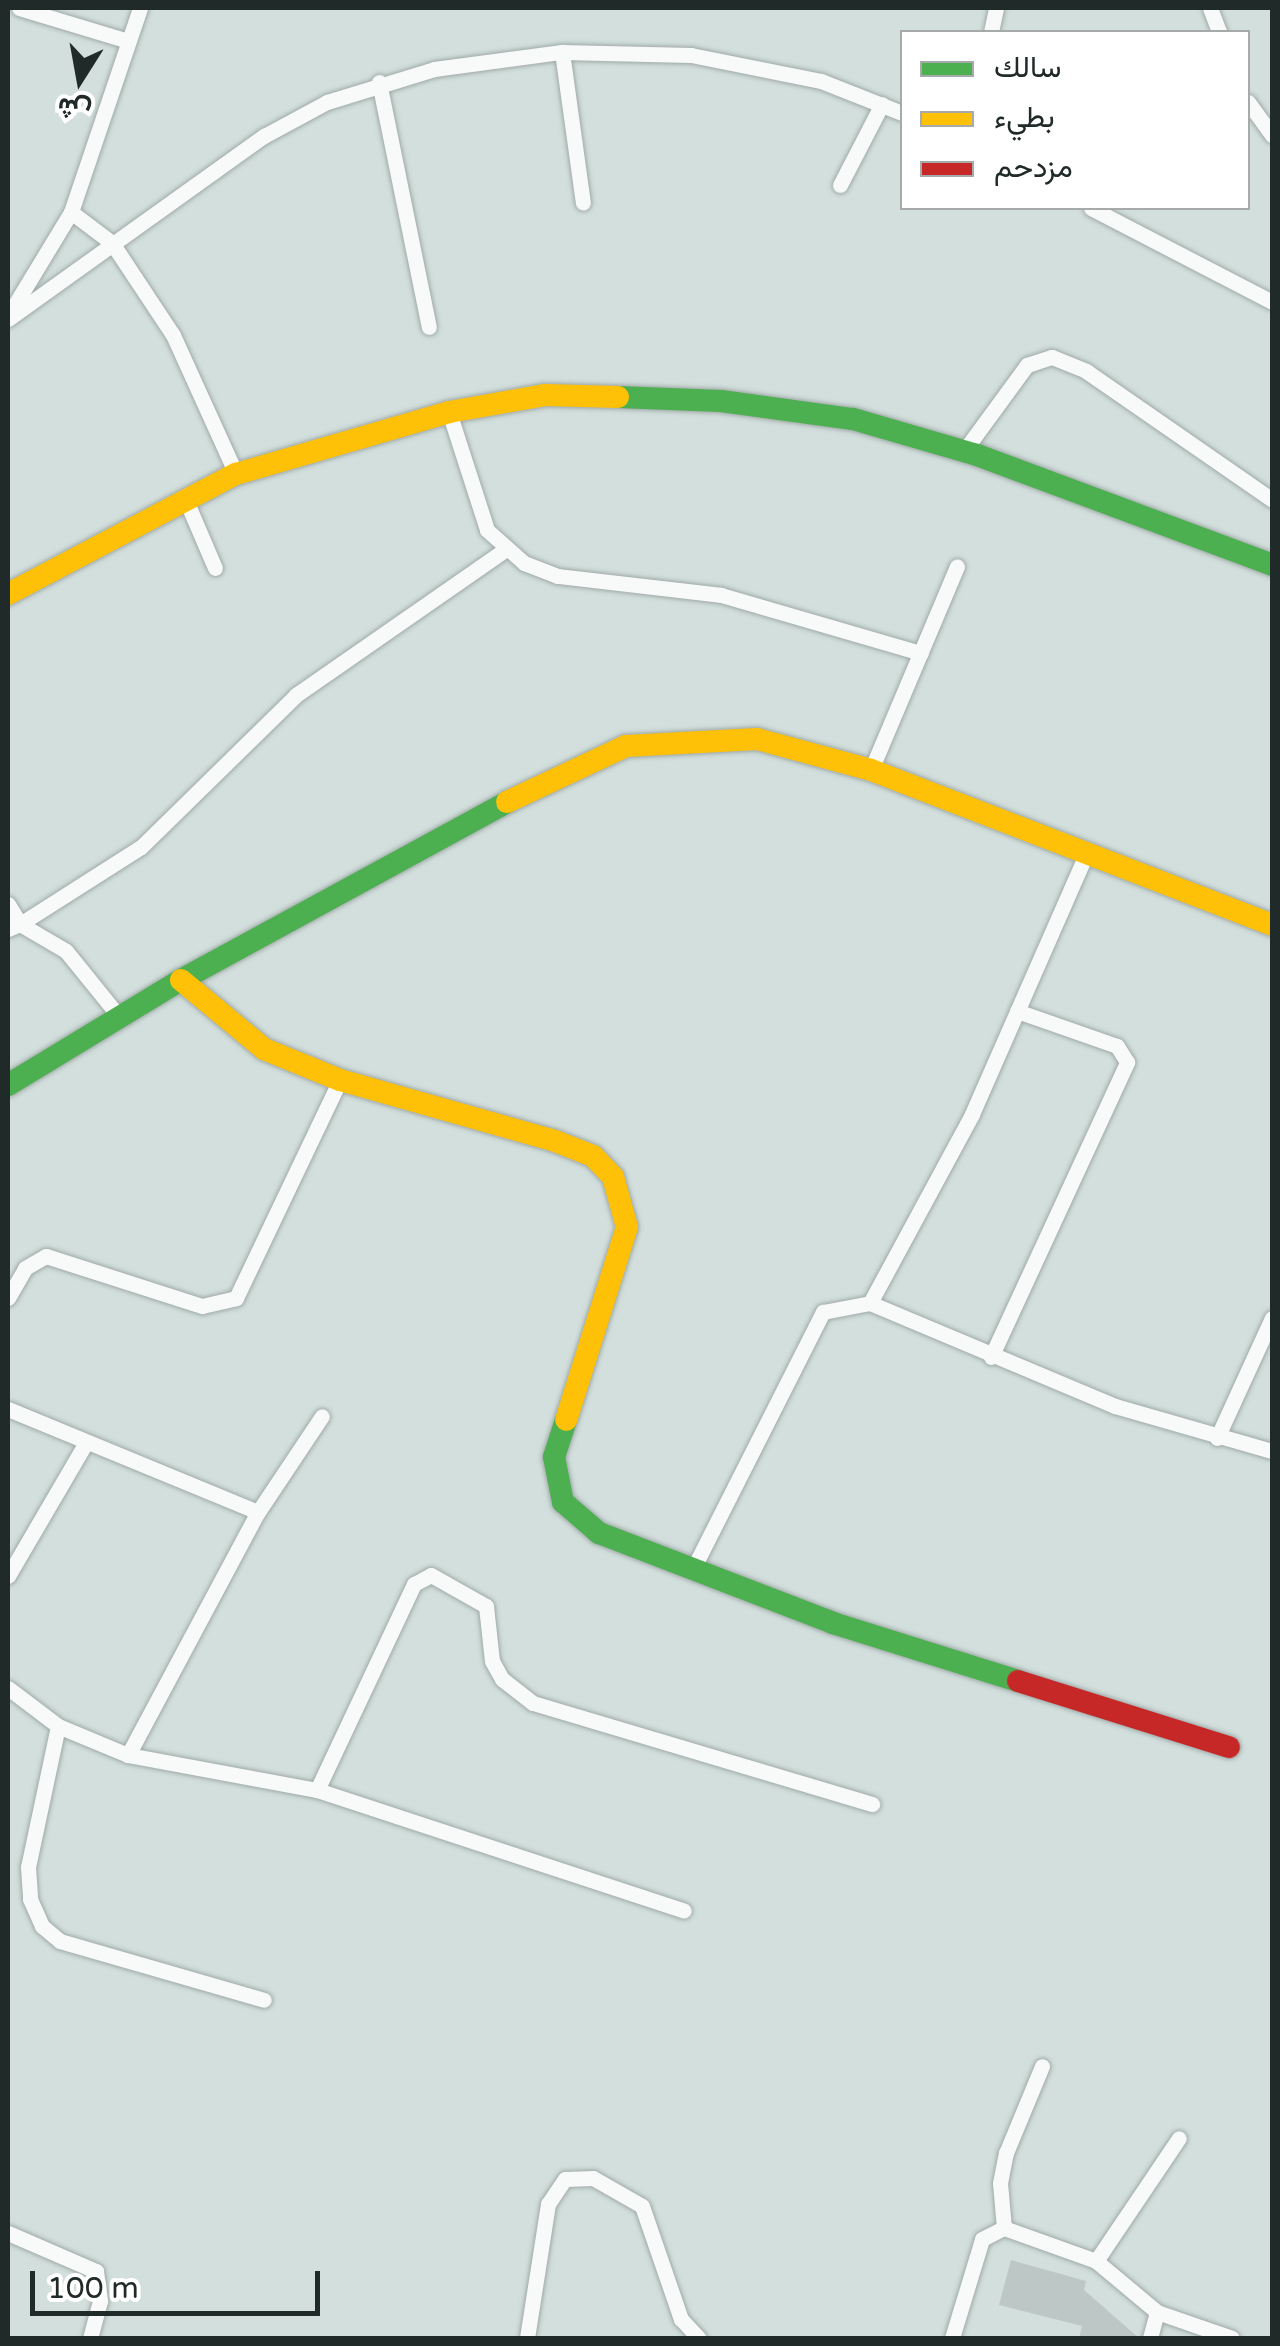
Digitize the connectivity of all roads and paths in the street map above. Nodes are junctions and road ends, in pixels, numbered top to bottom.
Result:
1 (19, 8) edge
2 (140, 8) edge
3 (128, 41) junction
4 (562, 52) junction
5 (379, 82) junction
6 (882, 104) junction
7 (1250, 105) edge
8 (900, 112) edge
9 (1272, 134) edge
10 (840, 185) dead end
11 (582, 204) dead end
12 (1095, 210) edge
13 (71, 212) junction
14 (112, 242) junction
15 (1272, 302) edge
16 (8, 318) edge
17 (429, 328) dead end
18 (449, 412) junction
19 (964, 451) junction
20 (236, 474) junction
21 (185, 498) junction
22 (1272, 500) edge
23 (505, 550) junction
24 (1272, 565) edge
25 (957, 566) dead end
26 (214, 568) dead end
27 (8, 594) edge
28 (921, 653) junction
29 (871, 770) junction
30 (1085, 856) junction
31 (8, 904) edge
32 (1272, 925) edge
33 (14, 926) edge
34 (180, 980) junction
35 (1017, 1011) junction
36 (121, 1019) junction
37 (340, 1080) junction
38 (8, 1085) edge
39 (8, 1298) edge
40 (870, 1303) junction
41 (1272, 1318) edge
42 (991, 1357) junction
43 (8, 1409) edge
44 (322, 1416) dead end
45 (1217, 1438) junction
46 (85, 1444) junction
47 (1272, 1451) edge
48 (258, 1512) junction
49 (694, 1567) junction
50 (8, 1576) edge
51 (8, 1688) edge
52 (58, 1726) junction
53 (1229, 1748) dead end
54 (128, 1756) junction
55 (317, 1790) junction
56 (872, 1804) dead end
57 (684, 1910) dead end
58 (264, 2000) dead end
59 (1042, 2066) dead end
60 (1180, 2138) dead end
61 (1004, 2228) junction
62 (8, 2233) edge
63 (1096, 2262) junction
64 (1157, 2312) junction
65 (90, 2338) edge
66 (527, 2338) edge
67 (698, 2338) edge
68 (952, 2338) edge
69 (1150, 2338) edge
70 (1232, 2338) edge

1 - 3 street
2 - 3 street
3 - 13 street
4 - 5 street
4 - 6 street
4 - 11 street
5 - 14 street
5 - 17 street
6 - 8 street
6 - 10 street
7 - 9 street
12 - 15 street
13 - 14 street
13 - 16 street
14 - 16 street
14 - 20 street
18 - 19 street
18 - 20 street
18 - 23 street
19 - 22 street
19 - 24 street
20 - 21 street
21 - 26 street
21 - 27 street
23 - 28 street
23 - 33 street
25 - 28 street
28 - 29 street
29 - 30 street
29 - 34 street
30 - 32 street
30 - 35 street
31 - 33 street
33 - 36 street
34 - 36 street
34 - 37 street
35 - 40 street
35 - 42 street
36 - 38 street
37 - 39 street
37 - 49 street
40 - 42 street
40 - 49 street
41 - 45 street
42 - 45 street
43 - 46 street
44 - 48 street
45 - 47 street
46 - 48 street
46 - 50 street
48 - 54 street
49 - 53 street
51 - 52 street
52 - 54 street
52 - 58 street
54 - 55 street
55 - 56 street
55 - 57 street
59 - 61 street
60 - 63 street
61 - 63 street
61 - 68 street
62 - 65 street
63 - 64 street
64 - 69 street
64 - 70 street
66 - 67 street

